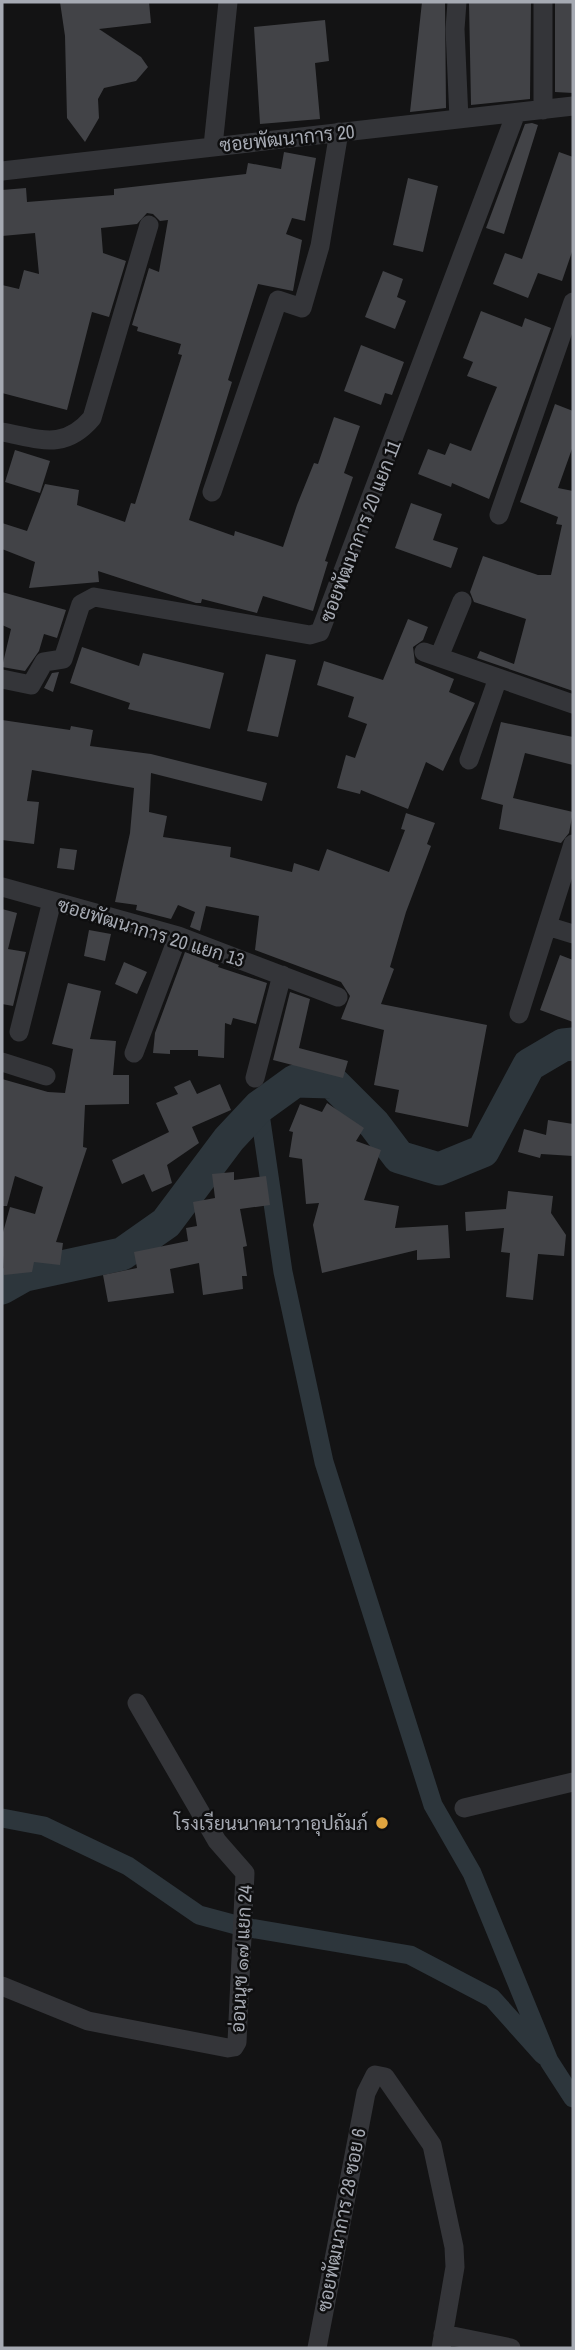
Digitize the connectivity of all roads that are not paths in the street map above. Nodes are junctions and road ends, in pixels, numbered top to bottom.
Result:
1 (228, 2) edge
2 (457, 2) edge
3 (543, 2) edge
4 (573, 106) edge
5 (543, 110) junction
6 (516, 113) junction
7 (458, 119) junction
8 (340, 132) junction
9 (213, 146) junction
10 (2, 171) edge
11 (149, 225) dead end
12 (573, 302) edge
13 (2, 432) edge
14 (212, 492) dead end
15 (499, 515) dead end
16 (462, 601) dead end
17 (498, 678) junction
18 (2, 679) edge
19 (573, 704) edge
20 (469, 760) dead end
21 (573, 844) edge
22 (2, 887) edge
23 (52, 901) junction
24 (547, 926) junction
25 (573, 934) edge
26 (178, 936) junction
27 (282, 975) junction
28 (338, 997) dead end
29 (519, 1014) dead end
30 (19, 1032) dead end
31 (134, 1053) dead end
32 (2, 1062) edge
33 (46, 1076) dead end
34 (255, 1078) dead end
35 (137, 1703) dead end
36 (573, 1782) edge
37 (464, 1808) dead end
38 (2, 1986) edge
39 (442, 2341) edge
40 (317, 2348) edge
41 (511, 2348) edge

1 - 9 street
2 - 7 street
3 - 5 street
4 - 5 street, ซอยพัฒนาการ 20
5 - 6 street, ซอยพัฒนาการ 20
6 - 7 street, ซอยพัฒนาการ 20
6 - 18 street, ซอยพัฒนาการ 20 แยก 11
7 - 8 street, ซอยพัฒนาการ 20
8 - 9 street, ซอยพัฒนาการ 20
8 - 14 street
9 - 10 street, ซอยพัฒนาการ 20
11 - 13 street
12 - 15 street
16 - 17 street
17 - 19 street
17 - 20 street
21 - 24 street
22 - 23 street, ซอยพัฒนาการ 20 แยก 13
23 - 26 street, ซอยพัฒนาการ 20 แยก 13
23 - 30 street
24 - 25 street
24 - 29 street
26 - 27 street, ซอยพัฒนาการ 20 แยก 13
26 - 31 street
27 - 28 street, ซอยพัฒนาการ 20 แยก 13
27 - 34 street
32 - 33 street
35 - 38 street, อ่อนนุช ๑๗ แยก 24
36 - 37 street
39 - 40 street, ซอยพัฒนาการ 28 ซอย 6
39 - 41 street

